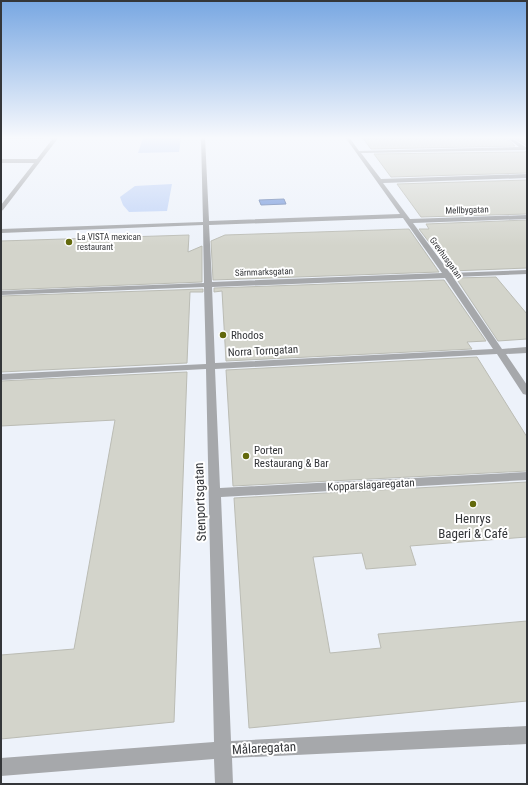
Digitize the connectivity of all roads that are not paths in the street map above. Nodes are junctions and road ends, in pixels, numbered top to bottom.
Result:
1 (27, 174) edge
2 (204, 174) edge
3 (374, 174) edge
4 (527, 176) edge
5 (379, 181) junction
6 (1, 208) edge
7 (527, 217) edge
8 (406, 219) junction
9 (206, 221) junction
10 (1, 231) edge
11 (527, 272) edge
12 (448, 276) junction
13 (208, 284) junction
14 (1, 293) edge
15 (527, 350) edge
16 (500, 351) junction
17 (211, 366) junction
18 (1, 377) edge
19 (527, 392) edge
20 (527, 476) edge
21 (215, 493) junction
22 (527, 735) edge
23 (224, 750) junction
24 (1, 767) edge
25 (224, 784) edge

1 - 6 street
2 - 9 street, Stenportsgatan
3 - 5 street, Grevhusgatan
4 - 5 street
5 - 8 street, Grevhusgatan
7 - 8 street, Mellbygatan
8 - 9 street, Mellbygatan
8 - 12 street, Grevhusgatan
9 - 10 street, Mellbygatan
9 - 13 street, Stenportsgatan
11 - 12 street, Särnmarksgatan
12 - 13 street, Särnmarksgatan
12 - 16 street, Grevhusgatan
13 - 14 street, Särnmarksgatan
13 - 17 street, Stenportsgatan
15 - 16 street, Norra Torngatan
16 - 17 street, Norra Torngatan
16 - 19 street, Grevhusgatan
17 - 18 street, Norra Torngatan
17 - 21 street, Stenportsgatan
20 - 21 street, Kopparslagaregatan
21 - 23 street, Stenportsgatan
22 - 23 street, Målaregatan
23 - 24 street, Målaregatan
23 - 25 street, Stenportsgatan

